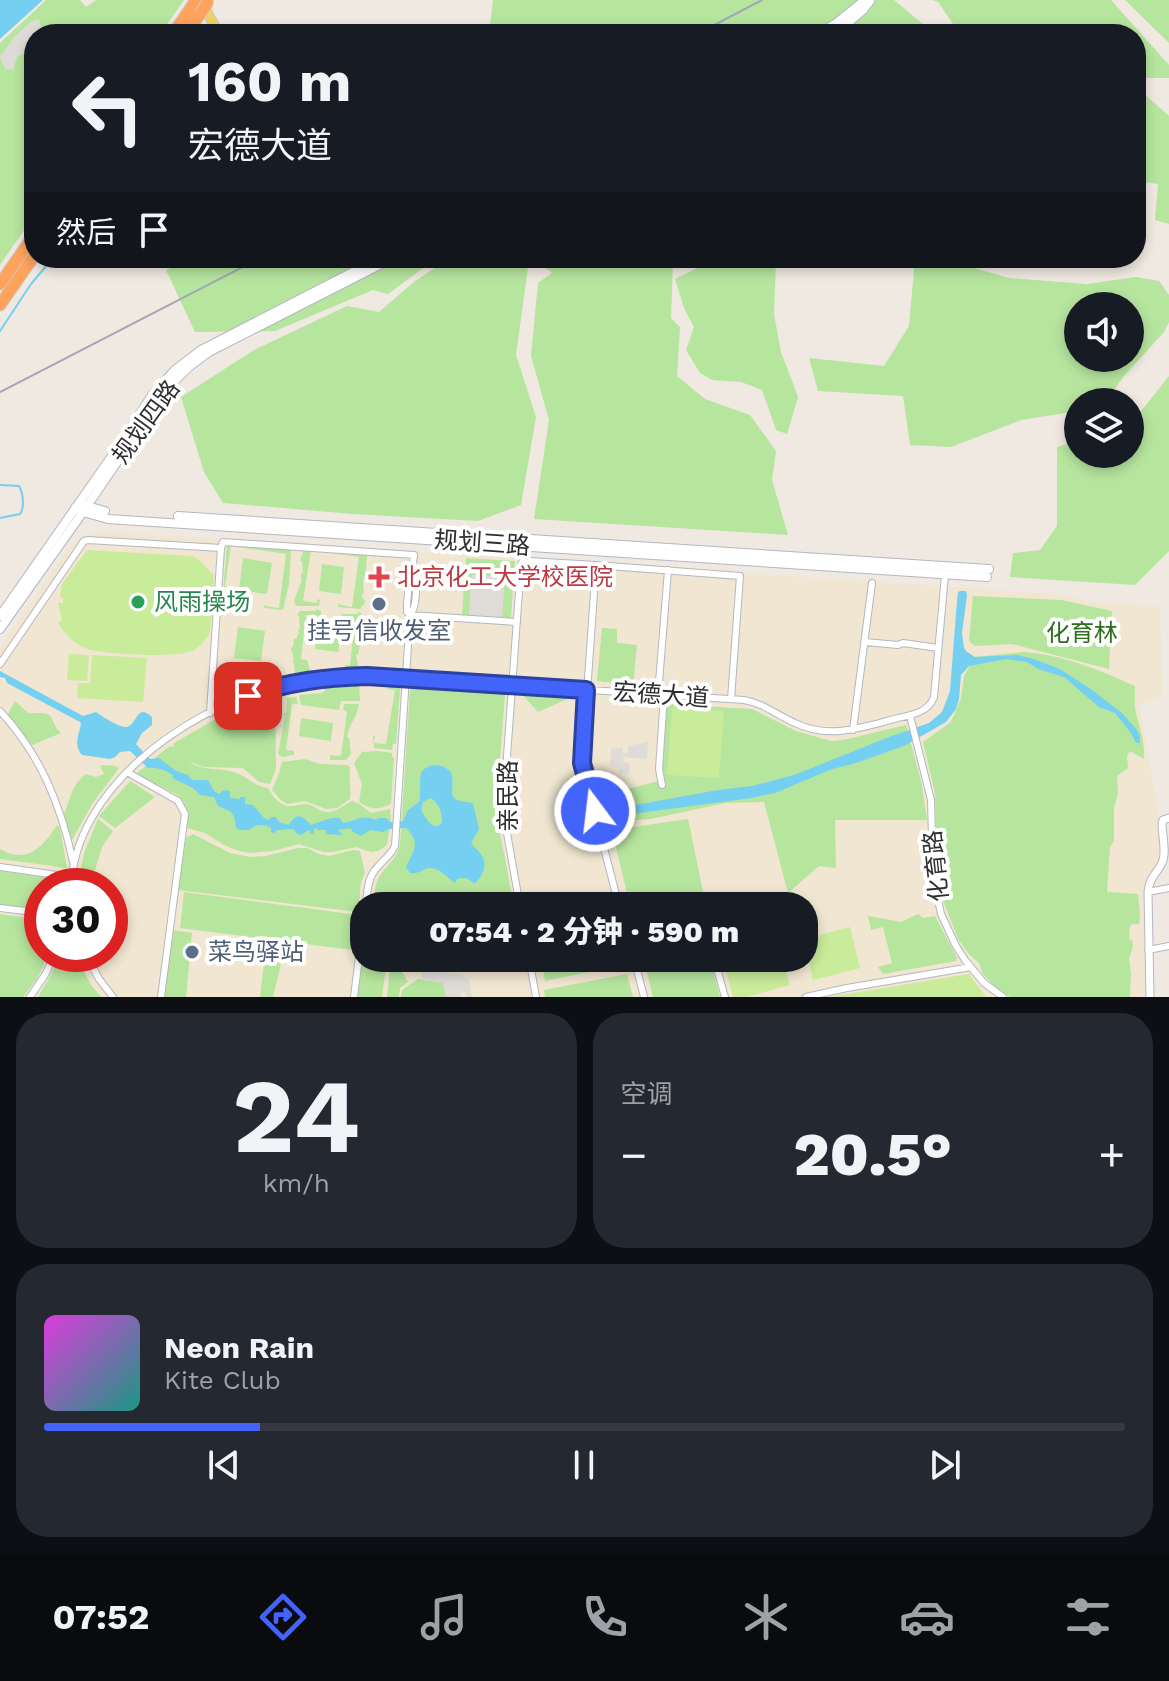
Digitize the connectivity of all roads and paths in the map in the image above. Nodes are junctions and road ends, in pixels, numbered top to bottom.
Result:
1 (866, 0) edge
2 (201, 3) edge
3 (182, 24) edge
4 (191, 24) edge
5 (213, 24) edge
6 (835, 24) edge
7 (844, 24) edge
8 (24, 249) edge
9 (26, 268) edge
10 (361, 268) edge
11 (373, 268) edge
12 (0, 284) edge
13 (0, 305) edge
14 (81, 507) junction
15 (105, 511) dead end
16 (178, 516) dead end
17 (597, 547) junction
18 (221, 548) junction
19 (596, 565) junction
20 (668, 570) junction
21 (945, 575) junction
22 (872, 583) dead end
23 (410, 615) junction
24 (0, 616) edge
25 (517, 622) junction
26 (0, 629) edge
27 (865, 642) junction
28 (938, 648) junction
29 (0, 664) edge
30 (406, 678) junction
31 (512, 685) junction
32 (586, 690) junction
33 (661, 695) junction
34 (731, 699) junction
35 (0, 711) edge
36 (210, 713) junction
37 (910, 716) junction
38 (853, 730) junction
39 (129, 770) junction
40 (662, 785) dead end
41 (1169, 818) edge
42 (1166, 856) edge
43 (74, 866) joint
44 (0, 867) edge
45 (24, 870) edge
46 (1169, 888) edge
47 (368, 892) edge
48 (517, 892) edge
49 (616, 892) edge
50 (1148, 892) junction
51 (0, 908) edge
52 (24, 911) edge
53 (1169, 946) edge
54 (1148, 950) junction
55 (971, 967) junction
56 (46, 972) edge
57 (95, 972) edge
58 (357, 972) edge
59 (532, 972) edge
60 (638, 972) edge
61 (718, 972) edge
62 (30, 997) edge
63 (113, 997) edge
64 (161, 997) edge
65 (354, 997) edge
66 (536, 997) edge
67 (644, 997) edge
68 (725, 997) edge
69 (806, 997) edge
70 (1003, 997) edge
71 (1150, 997) edge

1 - 6 main road
1 - 7 main road
2 - 3 highway
2 - 4 highway
2 - 5 main road
8 - 12 highway
9 - 13 highway
10 - 14 main road, 规划四路
11 - 14 main road, 规划四路
14 - 15 main road
14 - 17 main road, 规划三路
14 - 24 main road, 规划四路
14 - 26 main road, 规划四路
16 - 17 main road, 规划三路
17 - 21 main road, 规划三路
17 - 21 main road, 规划三路
18 - 23 street
18 - 29 street
18 - 36 street
19 - 20 street
19 - 25 street, 亲民路
19 - 32 street
20 - 33 street
20 - 34 street
21 - 28 street
22 - 27 street
23 - 25 street
23 - 30 street
25 - 31 street, 亲民路
27 - 28 street
27 - 38 street
28 - 37 street
30 - 31 street, 宏德大道
30 - 36 street, 宏德大道
30 - 47 street
31 - 32 street, 宏德大道
31 - 48 street, 亲民路
32 - 33 street, 宏德大道
32 - 49 street
33 - 34 street, 宏德大道
33 - 40 street
34 - 38 street, 宏德大道
35 - 43 street
36 - 39 street, 宏德大道
37 - 38 street, 宏德大道
37 - 55 street, 化育路
39 - 43 street, 宏德大道
39 - 64 street
41 - 42 street
42 - 50 street
44 - 45 street
46 - 50 street
50 - 54 street
51 - 52 street
53 - 54 street
54 - 71 street
55 - 69 street
55 - 70 street, 化育路
56 - 62 street
57 - 63 street
58 - 65 street
59 - 66 street
60 - 67 street
61 - 68 street

